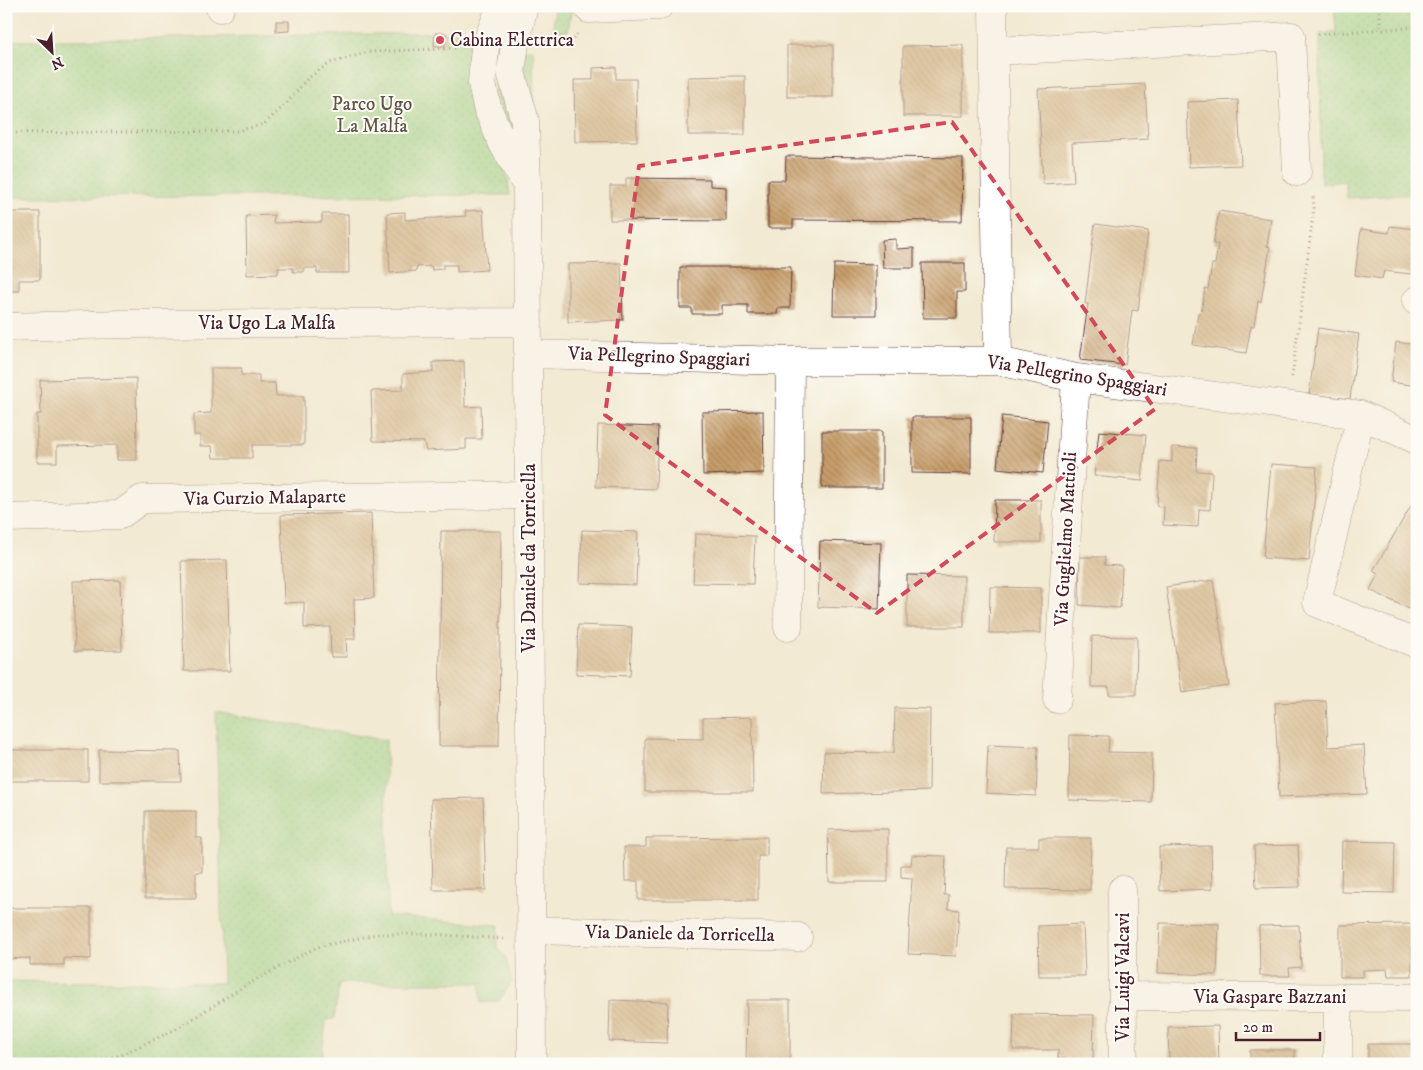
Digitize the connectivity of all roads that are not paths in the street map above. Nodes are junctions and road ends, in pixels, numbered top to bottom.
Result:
1 (501, 6) edge
2 (524, 6) edge
3 (659, 6) edge
4 (992, 6) edge
5 (589, 9) dead end
6 (994, 51) junction
7 (1297, 172) road end
8 (527, 186) junction
9 (528, 322) junction
10 (6, 326) edge
11 (528, 354) junction
12 (790, 361) junction
13 (998, 361) junction
14 (1076, 378) junction
15 (1362, 415) junction
16 (1417, 440) edge
17 (529, 495) junction
18 (6, 518) edge
19 (788, 626) dead end
20 (1417, 644) edge
21 (1057, 699) dead end
22 (1122, 890) dead end
23 (532, 937) junction
24 (798, 937) dead end
25 (1124, 996) junction
26 (1338, 997) junction
27 (1417, 998) edge
28 (532, 1064) edge
29 (1123, 1064) edge
30 (1338, 1064) edge

1 - 8 street
2 - 8 street, Via Daniele da Torricella
3 - 5 street
4 - 6 street
6 - 7 street
6 - 13 street
8 - 9 street, Via Daniele da Torricella
9 - 10 street, Via Ugo La Malfa
9 - 11 street, Via Daniele da Torricella
11 - 12 street, Via Pellegrino Spaggiari
11 - 17 street, Via Daniele da Torricella
12 - 13 street, Via Pellegrino Spaggiari
12 - 19 street
13 - 14 street, Via Pellegrino Spaggiari
14 - 15 street, Via Pellegrino Spaggiari
14 - 21 street, Via Guglielmo Mattioli
15 - 16 street, Via Pellegrino Spaggiari
15 - 20 street
17 - 18 street, Via Curzio Malaparte
17 - 23 street, Via Daniele da Torricella
22 - 25 street, Via Luigi Valcavi
23 - 24 street, Via Daniele da Torricella
23 - 28 street, Via Daniele da Torricella
25 - 26 street, Via Gaspare Bazzani
25 - 29 street, Via Luigi Valcavi
26 - 27 street, Via Gaspare Bazzani
26 - 30 street

